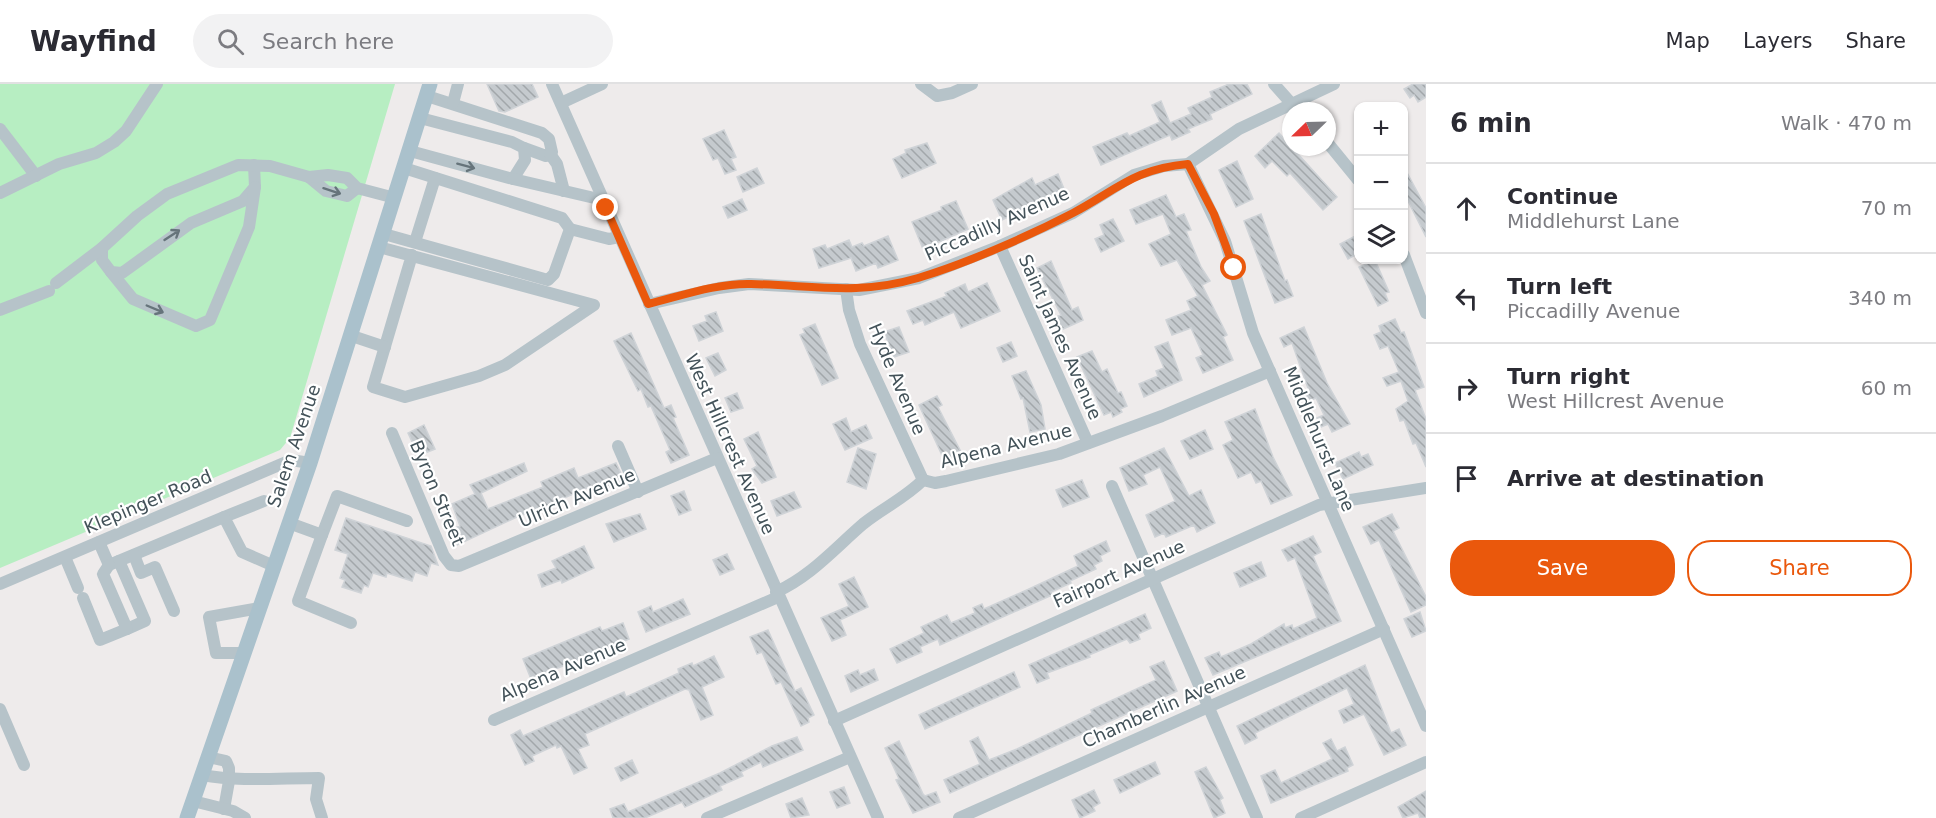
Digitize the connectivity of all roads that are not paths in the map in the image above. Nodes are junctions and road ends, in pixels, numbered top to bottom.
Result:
1 (158, 84) edge
2 (458, 84) edge
3 (552, 84) edge
4 (602, 84) edge
5 (921, 84) edge
6 (972, 84) edge
7 (1274, 84) edge
8 (1334, 84) edge
9 (428, 90) edge
10 (1290, 102) edge
11 (1303, 102) edge
12 (453, 103) junction
13 (561, 103) junction
14 (1282, 112) edge
15 (420, 118) junction
16 (0, 129) edge
17 (524, 148) junction
18 (410, 150) junction
19 (1336, 153) edge
20 (550, 154) junction
21 (1188, 164) junction
22 (255, 165) junction
23 (404, 168) junction
24 (1354, 174) edge
25 (36, 176) junction
26 (435, 178) junction
27 (513, 179) junction
28 (255, 187) junction
29 (564, 191) junction
30 (0, 193) edge
31 (395, 198) junction
32 (603, 200) junction
33 (570, 229) junction
34 (619, 237) junction
35 (381, 241) junction
36 (1000, 246) junction
37 (102, 248) junction
38 (414, 249) junction
39 (1407, 264) edge
40 (111, 272) junction
41 (846, 290) junction
42 (648, 304) junction
43 (0, 310) edge
44 (1426, 313) edge
45 (352, 336) junction
46 (385, 347) junction
47 (1270, 371) junction
48 (392, 433) dead end
49 (1088, 443) junction
50 (618, 446) dead end
51 (717, 458) junction
52 (310, 463) junction
53 (923, 480) junction
54 (1112, 486) dead end
55 (1426, 488) edge
56 (638, 492) junction
57 (264, 501) dead end
58 (1328, 504) junction
59 (224, 517) junction
60 (407, 521) dead end
61 (289, 523) junction
62 (322, 535) junction
63 (99, 542) junction
64 (134, 555) junction
65 (65, 557) junction
66 (114, 563) junction
67 (451, 565) joint
68 (274, 566) junction
69 (1152, 581) junction
70 (0, 584) edge
71 (777, 594) junction
72 (260, 608) junction
73 (174, 611) dead end
74 (351, 623) dead end
75 (127, 629) junction
76 (1383, 629) junction
77 (244, 653) junction
78 (1208, 707) junction
79 (0, 709) edge
80 (494, 720) dead end
81 (834, 721) junction
82 (1426, 726) edge
83 (208, 757) junction
84 (850, 757) junction
85 (1426, 762) edge
86 (24, 765) dead end
87 (202, 775) junction
88 (229, 781) junction
89 (193, 801) junction
90 (224, 808) junction
91 (187, 818) edge
92 (245, 818) edge
93 (322, 818) edge
94 (707, 818) edge
95 (878, 818) edge
96 (959, 818) edge
97 (1257, 818) edge
98 (1301, 818) edge

1 - 25 street
2 - 12 street
3 - 13 street, West Hillcrest Avenue
4 - 13 street
5 - 6 street
7 - 10 street
8 - 11 street, Piccadilly Avenue
9 - 12 street
9 - 15 main road, Salem Avenue
12 - 20 street
13 - 32 street, West Hillcrest Avenue
14 - 21 street, Piccadilly Avenue
15 - 17 street
15 - 18 main road, Salem Avenue
16 - 25 street
17 - 20 street
17 - 27 street
18 - 23 main road, Salem Avenue
18 -> 27 street
19 - 24 street
20 - 29 street
21 - 36 street, Piccadilly Avenue
21 - 47 street, Middlehurst Lane
22 - 28 street
22 - 31 street
22 - 37 street
23 - 26 street
23 - 31 main road, Salem Avenue
25 - 30 street
26 - 33 street
26 - 38 street
27 - 29 street
40 -> 28 street
40 -> 28 street
29 - 32 street
31 - 35 main road, Salem Avenue
32 - 34 street, West Hillcrest Avenue
33 - 34 street
33 - 38 street
34 - 42 street, West Hillcrest Avenue
35 - 38 street
35 - 45 main road, Salem Avenue
36 - 41 street, Piccadilly Avenue
36 - 49 street, Saint James Avenue
37 - 40 street
37 - 43 street
38 - 46 street
38 - 46 street
39 - 44 street
41 - 42 street, Piccadilly Avenue
41 - 53 street, Hyde Avenue
42 - 51 street, West Hillcrest Avenue
45 - 46 street
45 - 52 main road, Salem Avenue
47 - 49 street, Alpena Avenue
47 - 58 street, Middlehurst Lane
48 - 67 street, Byron Street
49 - 53 street, Alpena Avenue
50 - 56 street
51 - 56 street, Ulrich Avenue
51 - 71 street, West Hillcrest Avenue
52 - 61 main road, Salem Avenue
52 - 63 street, Klepinger Road
53 - 71 street, Alpena Avenue
54 - 69 street
55 - 58 street, Fairport Avenue
56 - 67 street, Ulrich Avenue
57 - 59 street
58 - 69 street, Fairport Avenue
58 - 76 street, Middlehurst Lane
59 - 64 street
59 - 68 street
60 - 62 street
61 - 62 street
61 - 68 main road, Salem Avenue
62 - 74 street
63 - 65 street, Klepinger Road
63 - 66 street
64 - 66 street
64 - 73 street
65 - 70 street, Klepinger Road
65 - 75 street
66 - 75 street
66 - 75 street
68 - 72 main road, Salem Avenue
69 - 78 street
69 - 81 street, Fairport Avenue
71 - 80 street, Alpena Avenue
71 - 81 street, West Hillcrest Avenue
72 - 77 main road, Salem Avenue
72 - 77 street
76 - 78 street, Chamberlin Avenue
76 - 82 street, Middlehurst Lane
77 - 83 main road, Salem Avenue
78 - 96 street, Chamberlin Avenue
78 - 97 street
79 - 86 street
81 - 84 street, West Hillcrest Avenue
83 - 87 main road, Salem Avenue
83 - 88 street
84 - 94 street
84 - 95 street, West Hillcrest Avenue
85 - 98 street
87 - 88 street
87 - 89 main road, Salem Avenue
88 - 90 street
88 - 93 street
89 - 90 street
89 - 91 main road, Salem Avenue
90 - 92 street

